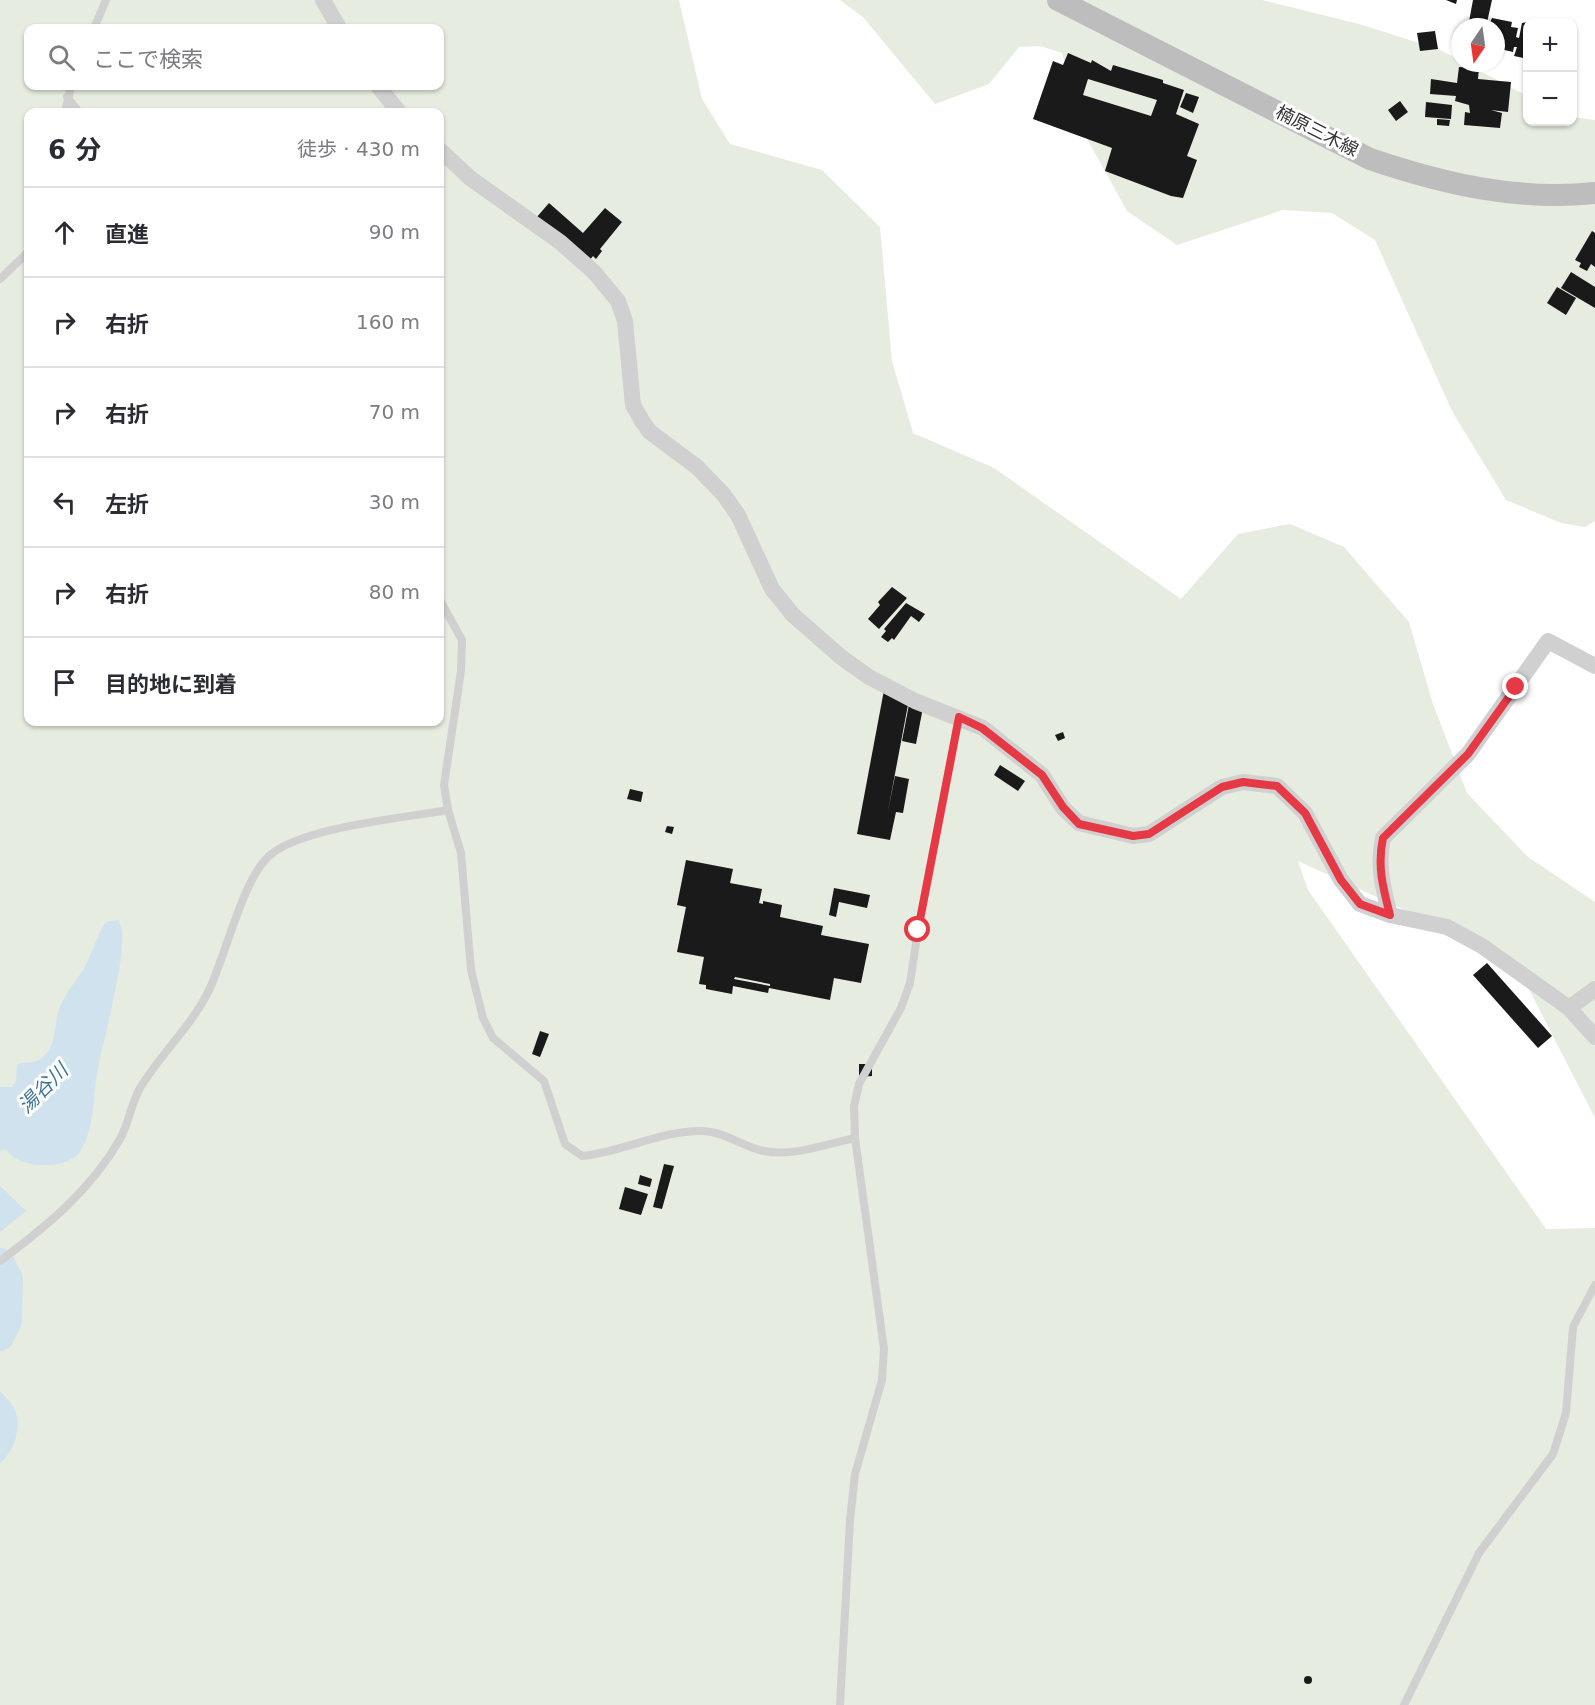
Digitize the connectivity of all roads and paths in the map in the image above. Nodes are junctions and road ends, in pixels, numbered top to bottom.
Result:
1 (106, 0) edge
2 (323, 0) edge
3 (1058, 0) edge
4 (96, 24) edge
5 (337, 24) edge
6 (70, 90) edge
7 (381, 90) edge
8 (67, 97) junction
9 (66, 108) edge
10 (76, 108) edge
11 (396, 108) edge
12 (444, 154) edge
13 (1595, 193) edge
14 (24, 256) edge
15 (0, 279) edge
16 (444, 607) edge
17 (1595, 666) edge
18 (959, 717) junction
19 (448, 810) junction
20 (1390, 915) junction
21 (1595, 989) edge
22 (1569, 1008) junction
23 (1595, 1037) edge
24 (855, 1138) junction
25 (0, 1261) edge
26 (1595, 1285) edge
27 (840, 1705) edge
28 (1404, 1705) edge

1 - 4 lane
2 - 5 street
3 - 13 main road, 楠原三木線
6 - 8 lane
7 - 11 street
8 - 9 lane
8 - 10 lane
12 - 18 street
14 - 15 lane
16 - 19 lane
17 - 20 street
18 - 20 street
18 - 24 lane
19 - 24 lane
19 - 25 lane
20 - 22 street
21 - 22 street
22 - 23 street
24 - 27 lane
26 - 28 lane

